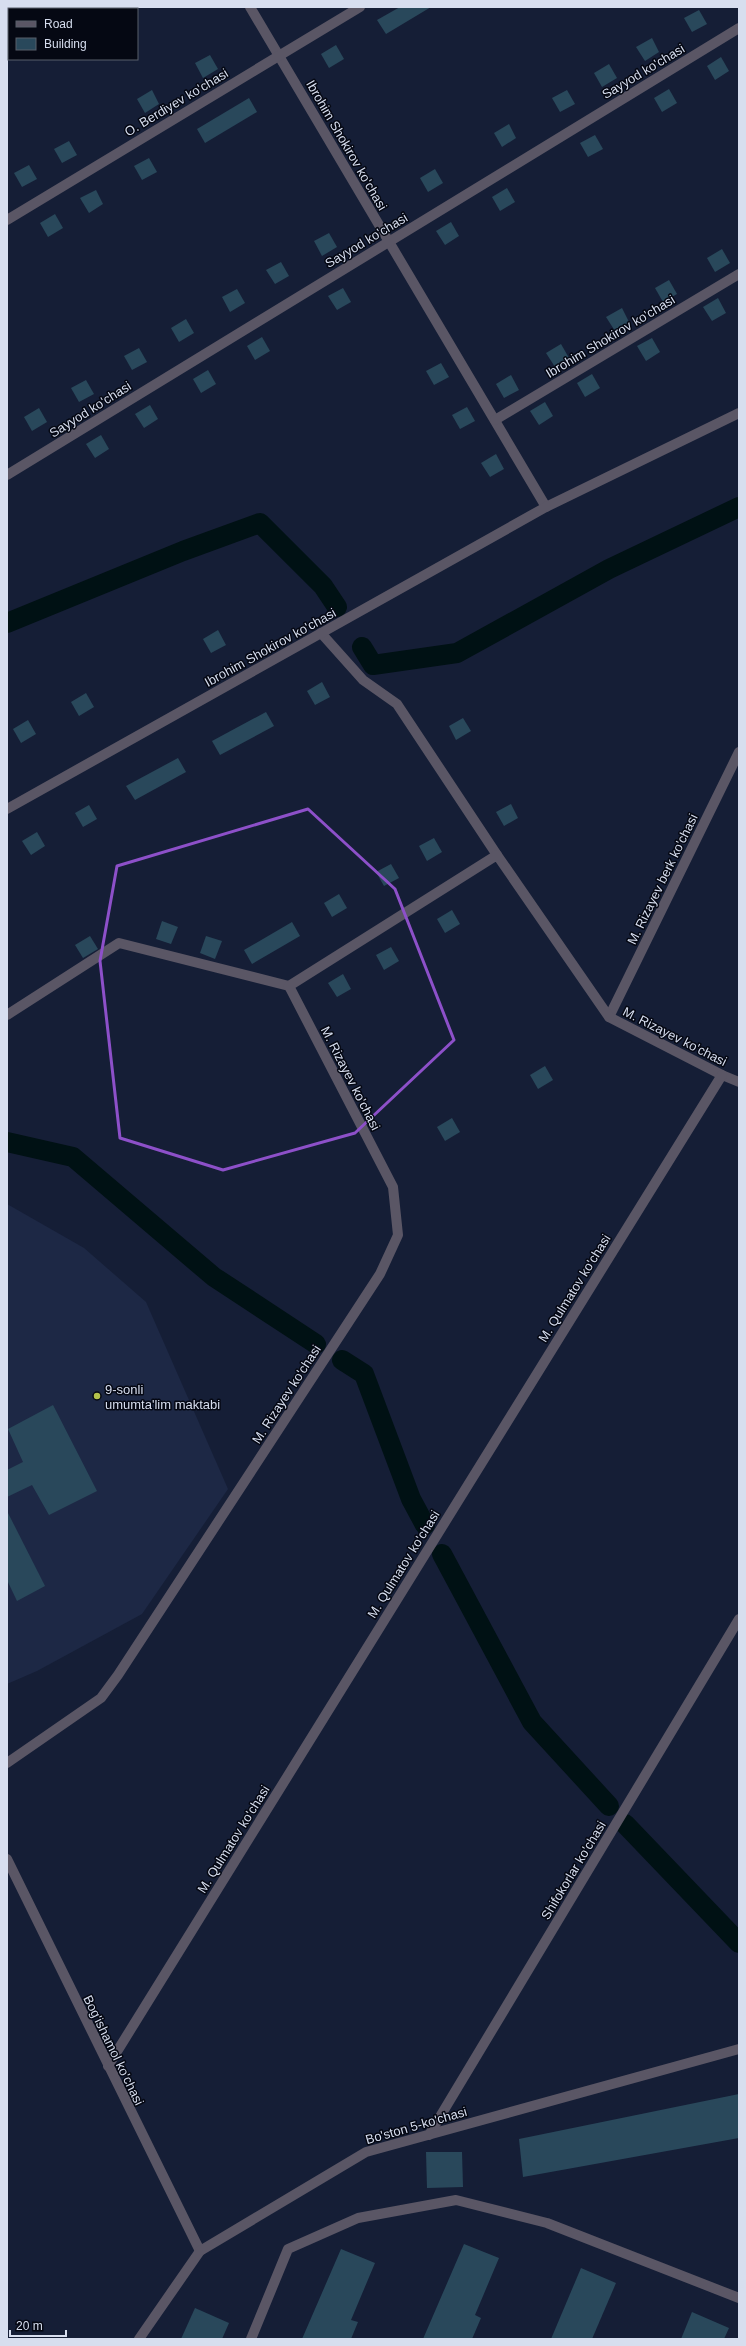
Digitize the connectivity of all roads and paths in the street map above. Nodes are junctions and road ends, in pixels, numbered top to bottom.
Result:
1 (250, 7) edge
2 (360, 7) edge
3 (739, 28) edge
4 (279, 55) junction
5 (7, 220) edge
6 (388, 241) junction
7 (739, 274) edge
8 (739, 413) edge
9 (495, 420) junction
10 (7, 475) edge
11 (546, 507) junction
12 (321, 633) junction
13 (739, 752) edge
14 (7, 809) edge
15 (497, 855) junction
16 (289, 986) junction
17 (7, 1015) edge
18 (609, 1017) junction
19 (722, 1075) junction
20 (739, 1082) edge
21 (739, 1619) edge
22 (7, 1763) edge
23 (7, 1859) edge
24 (739, 2049) edge
25 (108, 2066) junction
26 (429, 2134) junction
27 (200, 2251) junction
28 (739, 2298) edge
29 (139, 2339) edge
30 (251, 2339) edge

1 - 4 street, Ibrohim Shokirov ko'chasi
2 - 4 street, O. Berdiyev ko'chasi
3 - 6 street, Sayyod ko'chasi
4 - 5 street, O. Berdiyev ko'chasi
4 - 6 street, Ibrohim Shokirov ko'chasi
6 - 9 street, Ibrohim Shokirov ko'chasi
6 - 10 street, Sayyod ko'chasi
7 - 9 street, Ibrohim Shokirov ko'chasi
8 - 11 street, Ibrohim Shokirov ko'chasi
9 - 11 street, Ibrohim Shokirov ko'chasi
11 - 12 street, Ibrohim Shokirov ko'chasi
12 - 14 street, Ibrohim Shokirov ko'chasi
12 - 15 street, M. Rizayev ko'chasi
13 - 18 street, M. Rizayev berk ko'chasi
15 - 16 street
15 - 18 street, M. Rizayev ko'chasi
16 - 17 street
16 - 22 street, M. Rizayev ko'chasi
18 - 19 street, M. Rizayev ko'chasi
19 - 20 street, M. Rizayev ko'chasi
19 - 25 street, M. Qulmatov ko'chasi
21 - 26 street, Shifokorlar ko'chasi
23 - 25 street, Bog'ishamol ko'chasi
24 - 26 street, Bo'ston 5-ko'chasi
25 - 27 street, Bog'ishamol ko'chasi
26 - 27 street, Bo'ston 5-ko'chasi
27 - 29 street, Bo'ston 5-ko'chasi
28 - 30 street

